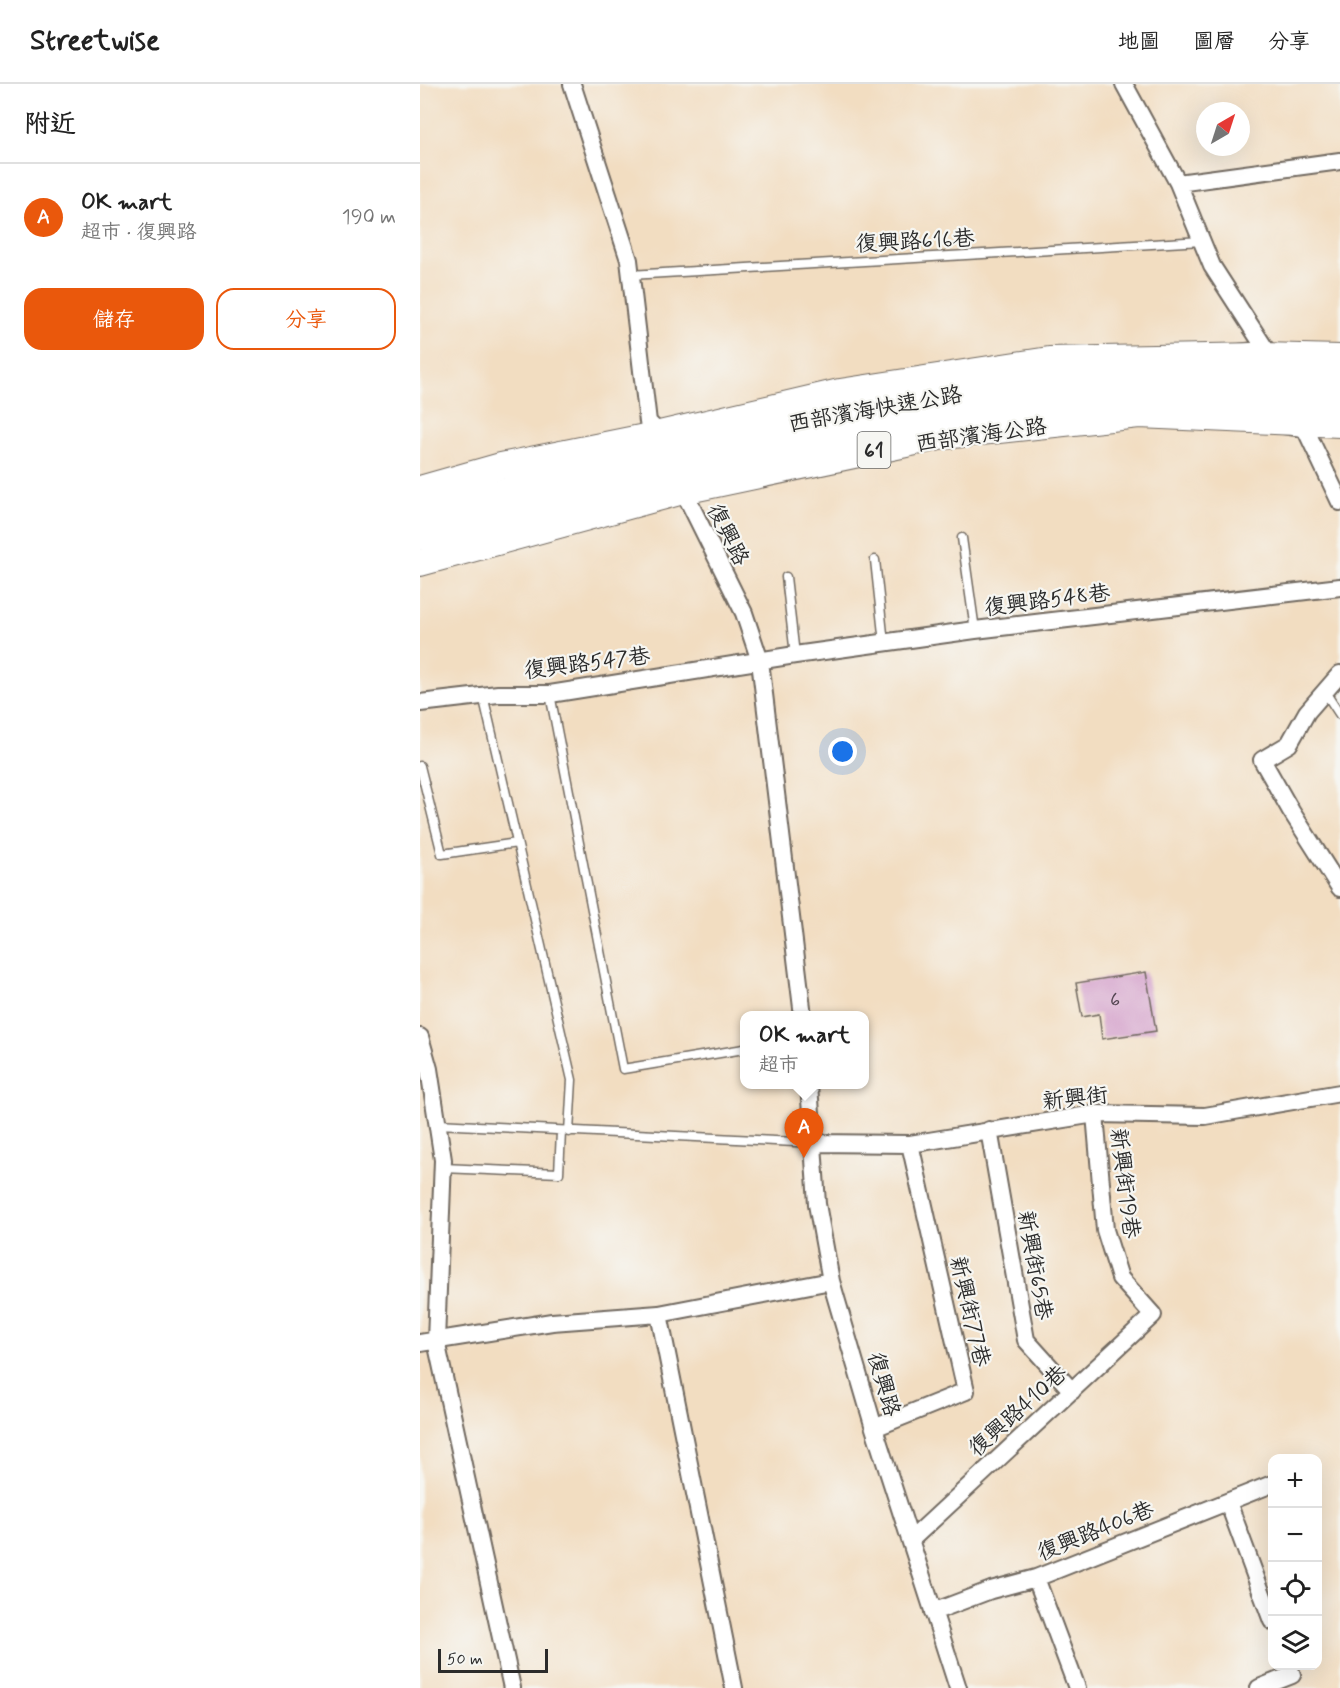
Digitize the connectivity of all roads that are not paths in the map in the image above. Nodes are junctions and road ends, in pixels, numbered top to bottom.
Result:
1 (572, 84) edge
2 (1124, 84) edge
3 (1340, 161) edge
4 (1178, 183) junction
5 (1202, 241) junction
6 (630, 275) junction
7 (1265, 356) junction
8 (1340, 358) edge
9 (1340, 379) edge
10 (1118, 386) junction
11 (1340, 402) edge
12 (1302, 422) junction
13 (1340, 424) edge
14 (671, 462) junction
15 (420, 489) edge
16 (1340, 502) edge
17 (420, 514) edge
18 (420, 536) edge
19 (962, 538) dead end
20 (875, 560) dead end
21 (420, 563) edge
22 (786, 577) dead end
23 (1340, 587) edge
24 (975, 630) junction
25 (884, 643) junction
26 (795, 655) junction
27 (760, 661) junction
28 (1340, 674) edge
29 (1325, 692) junction
30 (550, 693) junction
31 (483, 695) junction
32 (420, 703) edge
33 (1340, 715) edge
34 (420, 766) edge
35 (516, 843) junction
36 (1340, 888) edge
37 (802, 1011) edge
38 (420, 1037) edge
39 (740, 1050) edge
40 (810, 1089) edge
41 (1340, 1093) edge
42 (1095, 1114) junction
43 (438, 1124) junction
44 (989, 1130) junction
45 (565, 1132) junction
46 (815, 1143) junction
47 (910, 1144) junction
48 (443, 1168) junction
49 (831, 1281) junction
50 (659, 1314) junction
51 (1153, 1315) joint
52 (428, 1342) edge
53 (1072, 1391) junction
54 (874, 1428) junction
55 (1268, 1486) edge
56 (1228, 1502) junction
57 (912, 1539) junction
58 (1036, 1578) junction
59 (933, 1612) junction
60 (1270, 1616) edge
61 (1290, 1670) edge
62 (512, 1688) edge
63 (734, 1688) edge
64 (958, 1688) edge
65 (1077, 1688) edge
66 (1259, 1688) edge

1 - 6 street, 復興路
2 - 4 street
3 - 4 street
4 - 5 street
5 - 6 lane, 復興路616巷
5 - 7 street
6 - 14 street, 復興路
7 - 8 main road, 西部濱海公路 / 61
7 - 10 highway
7 - 14 main road, 西部濱海公路 / 61
9 - 10 highway, 西部濱海快速公路 / 61
10 - 11 highway, 西部濱海快速公路 / 61
10 - 12 highway
10 - 14 highway, 西部濱海快速公路 / 61
12 - 13 main road, 西部濱海公路 / 61
12 - 14 main road, 西部濱海公路 / 61
12 - 16 street
14 - 15 main road, 西部濱海公路 / 61
14 - 17 highway, 西部濱海快速公路 / 61
14 - 18 highway, 西部濱海快速公路 / 61
14 - 21 main road, 西部濱海公路 / 61
14 - 27 street, 復興路
19 - 24 lane
20 - 25 lane
22 - 26 lane
23 - 24 street, 復興路548巷
24 - 25 street, 復興路548巷
25 - 26 street, 復興路548巷
26 - 27 street, 復興路548巷
27 - 30 street, 復興路547巷
27 - 37 street, 復興路
28 - 29 street
29 - 33 lane
29 - 36 street
30 - 31 street, 復興路547巷
30 - 39 lane
31 - 32 street, 復興路547巷
31 - 35 lane
34 - 35 lane
35 - 45 lane
38 - 43 street
40 - 46 street, 復興路
41 - 42 street, 新興街
42 - 44 street, 新興街
42 - 51 street, 新興街19巷
43 - 45 lane
43 - 48 street
44 - 47 street, 新興街
44 - 53 street, 新興街65巷
45 - 46 lane
45 - 48 lane
46 - 47 street, 新興街
46 - 49 street, 復興路
47 - 54 street, 新興街77巷
48 - 52 street
49 - 50 street
49 - 54 street, 復興路
50 - 52 street
50 - 63 street
51 - 53 street, 復興路410巷
52 - 62 street
53 - 57 street, 復興路410巷
54 - 57 street, 復興路
55 - 56 street, 復興路406巷
56 - 58 street, 復興路406巷
56 - 60 street
57 - 59 street, 復興路
58 - 59 street, 復興路406巷
58 - 65 street
59 - 64 street, 復興路
61 - 66 street

